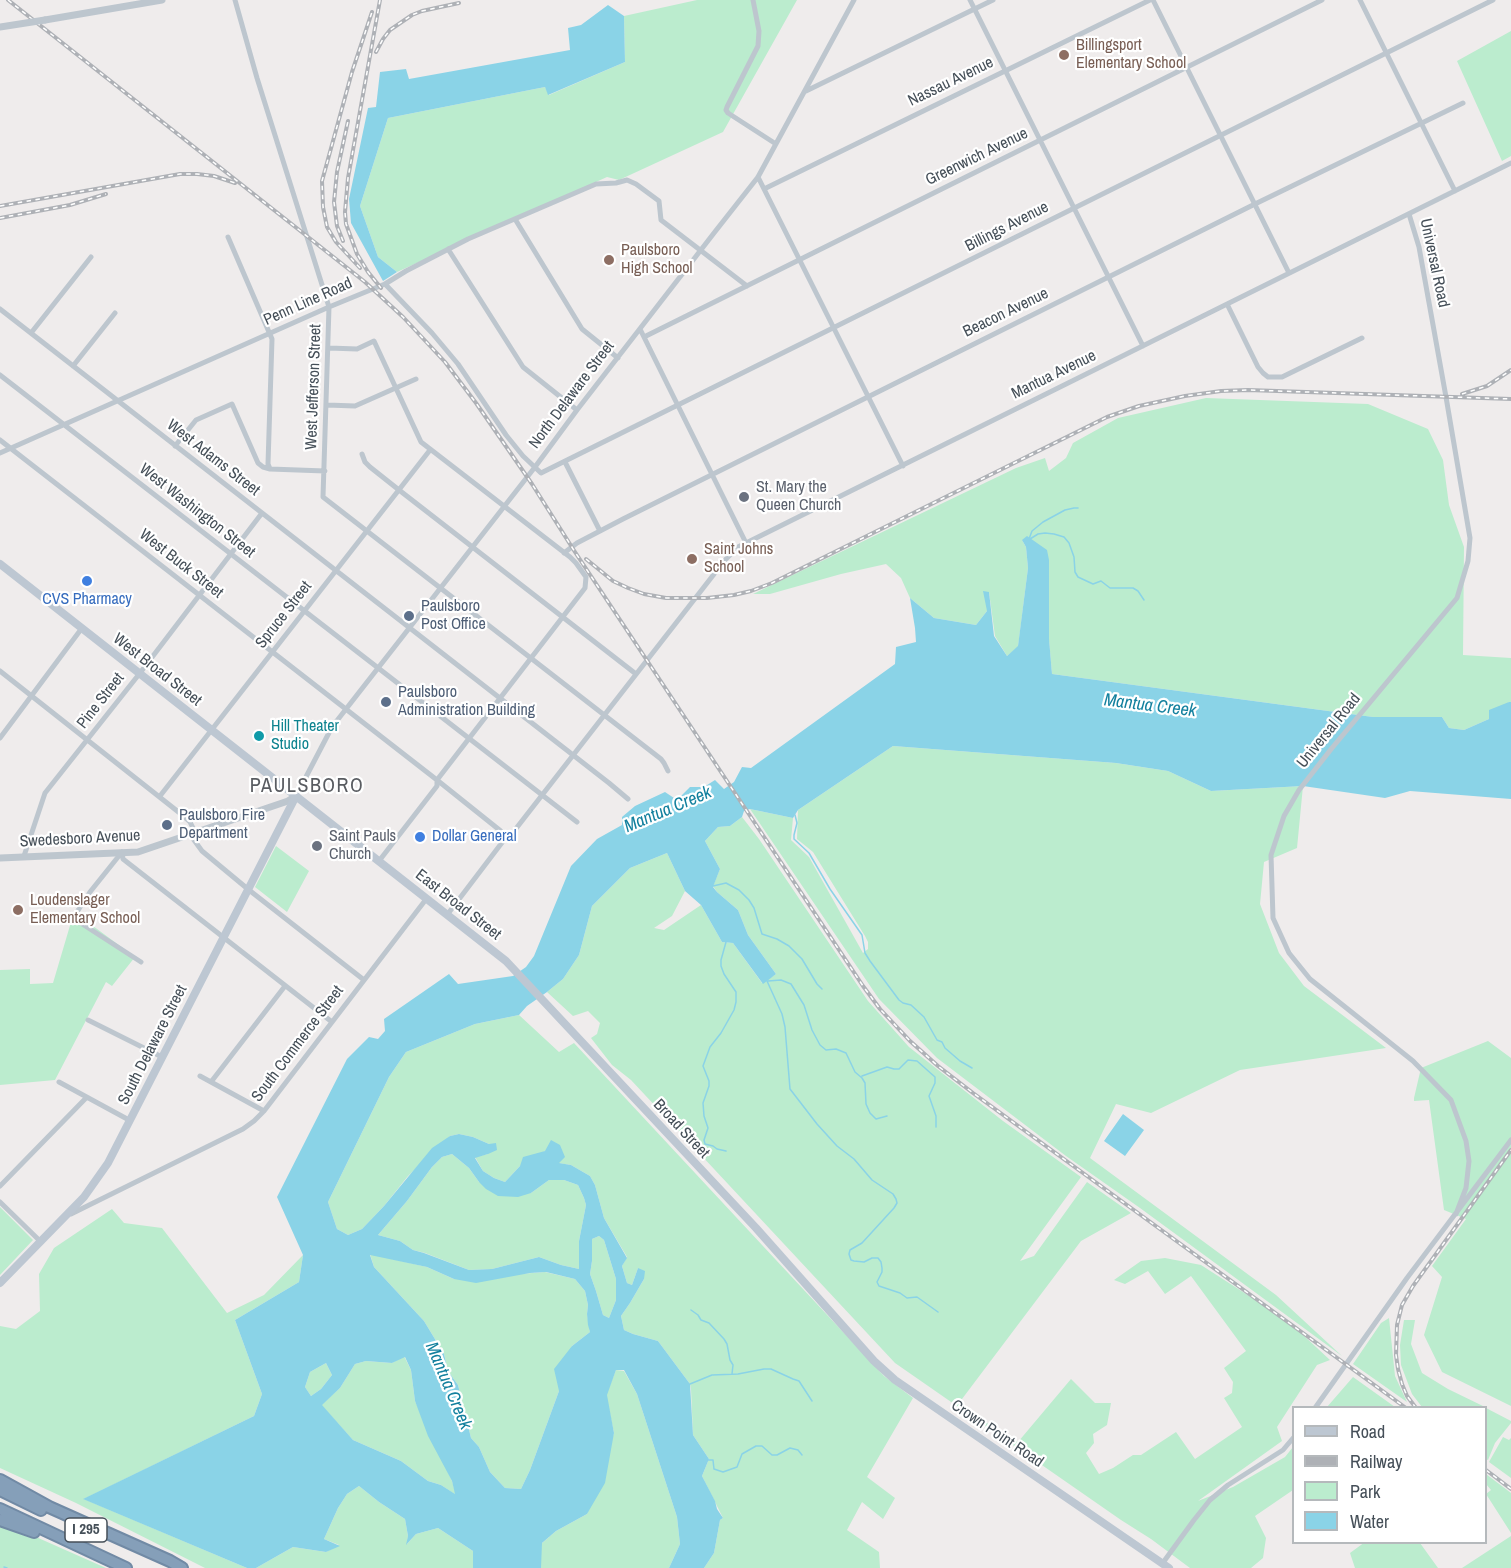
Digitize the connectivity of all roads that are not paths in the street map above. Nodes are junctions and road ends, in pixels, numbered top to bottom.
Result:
1 (162, 0) edge
2 (235, 0) edge
3 (753, 0) edge
4 (854, 0) edge
5 (970, 0) edge
6 (993, 0) edge
7 (1151, 0) edge
8 (1322, 0) edge
9 (1360, 0) edge
10 (1494, 0) edge
11 (975, 9) junction
12 (0, 27) edge
13 (1386, 53) junction
14 (1186, 68) junction
15 (1006, 70) junction
16 (805, 92) junction
17 (1463, 103) dead end
18 (1421, 122) junction
19 (1220, 136) junction
20 (1040, 140) junction
21 (776, 144) junction
22 (1511, 163) edge
23 (758, 177) junction
24 (764, 189) junction
25 (1455, 191) junction
26 (1255, 204) junction
27 (1074, 208) junction
28 (1409, 214) junction
29 (515, 219) junction
30 (228, 237) dead end
31 (448, 249) junction
32 (701, 250) junction
33 (91, 257) dead end
34 (800, 260) junction
35 (1289, 273) junction
36 (1109, 277) junction
37 (385, 284) junction
38 (747, 286) junction
39 (1227, 304) junction
40 (329, 307) junction
41 (0, 309) edge
42 (115, 313) dead end
43 (834, 328) junction
44 (640, 329) junction
45 (30, 333) junction
46 (270, 334) junction
47 (644, 337) junction
48 (1362, 338) dead end
49 (1143, 346) junction
50 (329, 348) junction
51 (618, 358) junction
52 (73, 366) junction
53 (0, 375) edge
54 (416, 380) dead end
55 (395, 388) junction
56 (868, 397) junction
57 (118, 401) junction
58 (327, 405) junction
59 (678, 406) junction
60 (577, 410) junction
61 (64, 425) junction
62 (0, 440) edge
63 (175, 446) junction
64 (11, 448) junction
65 (430, 450) junction
66 (0, 453) edge
67 (362, 454) dead end
68 (566, 462) junction
69 (903, 466) junction
70 (535, 467) junction
71 (270, 469) junction
72 (325, 471) junction
73 (712, 474) junction
74 (399, 490) junction
75 (503, 506) junction
76 (262, 513) junction
77 (367, 531) junction
78 (600, 531) junction
79 (746, 543) junction
80 (472, 547) junction
81 (564, 553) junction
82 (231, 555) junction
83 (0, 564) edge
84 (336, 571) junction
85 (440, 587) junction
86 (200, 595) junction
87 (304, 611) junction
88 (563, 618) junction
89 (82, 628) junction
90 (409, 628) junction
91 (272, 652) junction
92 (532, 658) junction
93 (377, 668) junction
94 (0, 671) edge
95 (140, 674) junction
96 (636, 674) junction
97 (32, 697) junction
98 (500, 699) junction
99 (346, 709) junction
100 (605, 715) junction
101 (212, 730) junction
102 (0, 738) edge
103 (469, 739) junction
104 (88, 740) junction
105 (573, 755) junction
106 (668, 771) dead end
107 (437, 780) junction
108 (160, 796) junction
109 (296, 796) junction
110 (542, 796) junction
111 (628, 799) dead end
112 (577, 822) dead end
113 (194, 833) junction
114 (507, 836) junction
115 (126, 852) junction
116 (24, 856) junction
117 (0, 858) edge
118 (379, 861) junction
119 (249, 890) junction
120 (427, 898) junction
121 (447, 915) junction
122 (224, 939) junction
123 (141, 962) dead end
124 (516, 971) joint
125 (364, 980) junction
126 (285, 986) junction
127 (88, 1020) dead end
128 (332, 1022) junction
129 (162, 1057) junction
130 (200, 1076) dead end
131 (58, 1082) dead end
132 (211, 1082) junction
133 (86, 1098) junction
134 (264, 1111) junction
135 (129, 1120) junction
136 (1511, 1140) edge
137 (0, 1186) edge
138 (0, 1202) edge
139 (1456, 1214) junction
140 (63, 1218) junction
141 (40, 1241) junction
142 (0, 1283) edge
143 (825, 1306) joint
144 (1316, 1406) edge
145 (1292, 1438) edge
146 (0, 1480) edge
147 (0, 1490) edge
148 (0, 1509) edge
149 (0, 1520) edge
150 (106, 1560) junction
151 (1164, 1566) edge
152 (126, 1568) edge
153 (173, 1568) edge
154 (182, 1568) edge

1 - 12 street, bridge
2 - 40 street, West Jefferson Street
3 - 21 street
4 - 16 street, North Delaware Street
5 - 11 street
6 - 11 street
7 - 14 street
7 - 15 street, Nassau Avenue
8 - 14 street, Greenwich Avenue
9 - 13 street
10 - 13 street, Billings Avenue
11 - 15 street
11 - 16 street
13 - 18 street
13 - 19 street, Billings Avenue
14 - 19 street
14 - 20 street, Greenwich Avenue
15 - 20 street
15 - 24 street, Nassau Avenue
16 - 21 street, North Delaware Street
17 - 18 street, Beacon Avenue
18 - 25 street
18 - 26 street, Beacon Avenue
19 - 26 street
19 - 27 street, Billings Avenue
20 - 27 street
20 - 34 street, Greenwich Avenue
21 - 23 street, North Delaware Street
22 - 25 street, Mantua Avenue
23 - 24 street
23 - 32 street, North Delaware Street
24 - 34 street
25 - 28 street, Mantua Avenue
26 - 35 street
26 - 36 street, Beacon Avenue
27 - 36 street
27 - 43 street, Billings Avenue
28 - 35 street, Mantua Avenue
28 - 139 street, Universal Road
29 - 31 street, Penn Line Road
29 - 32 street, Penn Line Road
29 - 51 street
30 - 46 street
31 - 37 street, Penn Line Road
31 - 60 street
32 - 38 street
32 - 44 street, North Delaware Street
33 - 45 street
34 - 38 street, Greenwich Avenue
34 - 43 street
35 - 39 street, Mantua Avenue
36 - 49 street
36 - 56 street, Beacon Avenue
37 - 40 street, Penn Line Road
37 - 70 street
38 - 47 street, Greenwich Avenue
39 - 48 street
39 - 49 street, Mantua Avenue
40 - 46 street, Penn Line Road
40 - 50 street, West Jefferson Street
41 - 45 street, West Adams Street
42 - 52 street
43 - 56 street
43 - 59 street, Billings Avenue
44 - 47 street
44 - 51 street, North Delaware Street
45 - 52 street, West Adams Street
46 - 57 street, Penn Line Road
46 - 71 street
47 - 59 street
49 - 69 street, Mantua Avenue
50 - 55 street
50 - 58 street, West Jefferson Street
51 - 60 street, North Delaware Street
52 - 57 street, West Adams Street
53 - 61 street, West Washington Street
54 - 55 street
55 - 58 street
55 - 65 street
56 - 69 street
56 - 73 street, Beacon Avenue
57 - 61 street, Penn Line Road
57 - 63 street, West Adams Street
58 - 72 street, West Jefferson Street
59 - 68 street, Billings Avenue
59 - 73 street
60 - 70 street, North Delaware Street
61 - 64 street, Penn Line Road
61 - 82 street, West Washington Street
62 - 64 street, West Buck Street
63 - 71 street
63 - 76 street, West Adams Street
64 - 66 street, Penn Line Road
64 - 86 street, West Buck Street
65 - 74 street, Spruce Street
65 - 75 street
67 - 74 street
68 - 70 street, Billings Avenue
68 - 78 street
69 - 79 street, Mantua Avenue
70 - 75 street, North Delaware Street
71 - 72 street
72 - 77 street, West Jefferson Street
73 - 78 street, Beacon Avenue
73 - 79 street
74 - 77 street, Spruce Street
74 - 80 street
75 - 80 street, North Delaware Street
75 - 81 street
76 - 82 street, Pine Street
76 - 84 street, West Adams Street
77 - 84 street, Spruce Street
77 - 85 street, West Jefferson Street
78 - 81 street, Beacon Avenue
79 - 96 street, Mantua Avenue
80 - 85 street, North Delaware Street
80 - 88 street
81 - 88 street
82 - 86 street, Pine Street
82 - 87 street, West Washington Street
83 - 89 main road, West Broad Street
84 - 87 street, Spruce Street
84 - 90 street, West Adams Street
85 - 90 street, North Delaware Street
85 - 92 street, West Jefferson Street
86 - 91 street, West Buck Street
86 - 95 street, Pine Street
87 - 91 street, Spruce Street
87 - 93 street, West Washington Street
88 - 92 street
88 - 96 street
89 - 95 main road, West Broad Street
89 - 97 street
90 - 93 street, North Delaware Street
90 - 98 street, West Adams Street
91 - 99 street, West Buck Street
91 - 101 street, Spruce Street
92 - 98 street
92 - 100 street, West Jefferson Street
93 - 99 street, North Delaware Street
93 - 103 street, West Washington Street
94 - 97 street
95 - 101 main road, West Broad Street
95 - 104 street, Pine Street
96 - 100 street, Mantua Avenue
97 - 102 street
97 - 104 street
98 - 103 street
98 - 105 street, West Adams Street
99 - 107 street, West Buck Street
99 - 109 street, North Delaware Street
100 - 105 street, Mantua Avenue
100 - 106 street, West Jefferson Street
101 - 108 street, Spruce Street
101 - 109 main road, West Broad Street
103 - 107 street
103 - 110 street, West Washington Street
104 - 108 street
104 - 116 street, Pine Street
105 - 110 street, Mantua Avenue
105 - 111 street, West Adams Street
107 - 114 street, West Buck Street
107 - 118 street
108 - 113 street
109 - 113 street, Swedesboro Avenue
109 - 118 main road, East Broad Street
109 - 119 main road, South Delaware Street
110 - 112 street, West Washington Street
110 - 114 street, Mantua Avenue
113 - 115 street, Swedesboro Avenue
113 - 119 street
114 - 121 street, Mantua Avenue
115 - 116 street, Swedesboro Avenue
115 - 122 street
115 - 123 street
116 - 117 street, Swedesboro Avenue
118 - 120 main road, East Broad Street
119 - 122 main road, South Delaware Street
119 - 125 street
120 - 121 main road, East Broad Street
120 - 125 street, South Commerce Street
121 - 124 main road, East Broad Street
122 - 126 street
122 - 129 main road, South Delaware Street
124 - 143 main road, Broad Street
125 - 128 street, South Commerce Street
126 - 128 street
126 - 132 street
127 - 129 street
128 - 134 street, South Commerce Street
129 - 135 main road, South Delaware Street
130 - 132 street
131 - 133 street
132 - 134 street
133 - 135 street
133 - 137 street
134 - 140 street, South Commerce Street
135 - 140 main road, South Delaware Street
136 - 139 street
138 - 141 street
139 - 144 street
140 - 141 main road, South Delaware Street
141 - 142 main road, South Delaware Street
143 - 151 main road, Crown Point Road
145 - 151 street
146 - 154 highway
147 - 153 highway, I 295
148 - 150 highway, I 295
149 - 150 highway
150 - 152 highway, I 295

